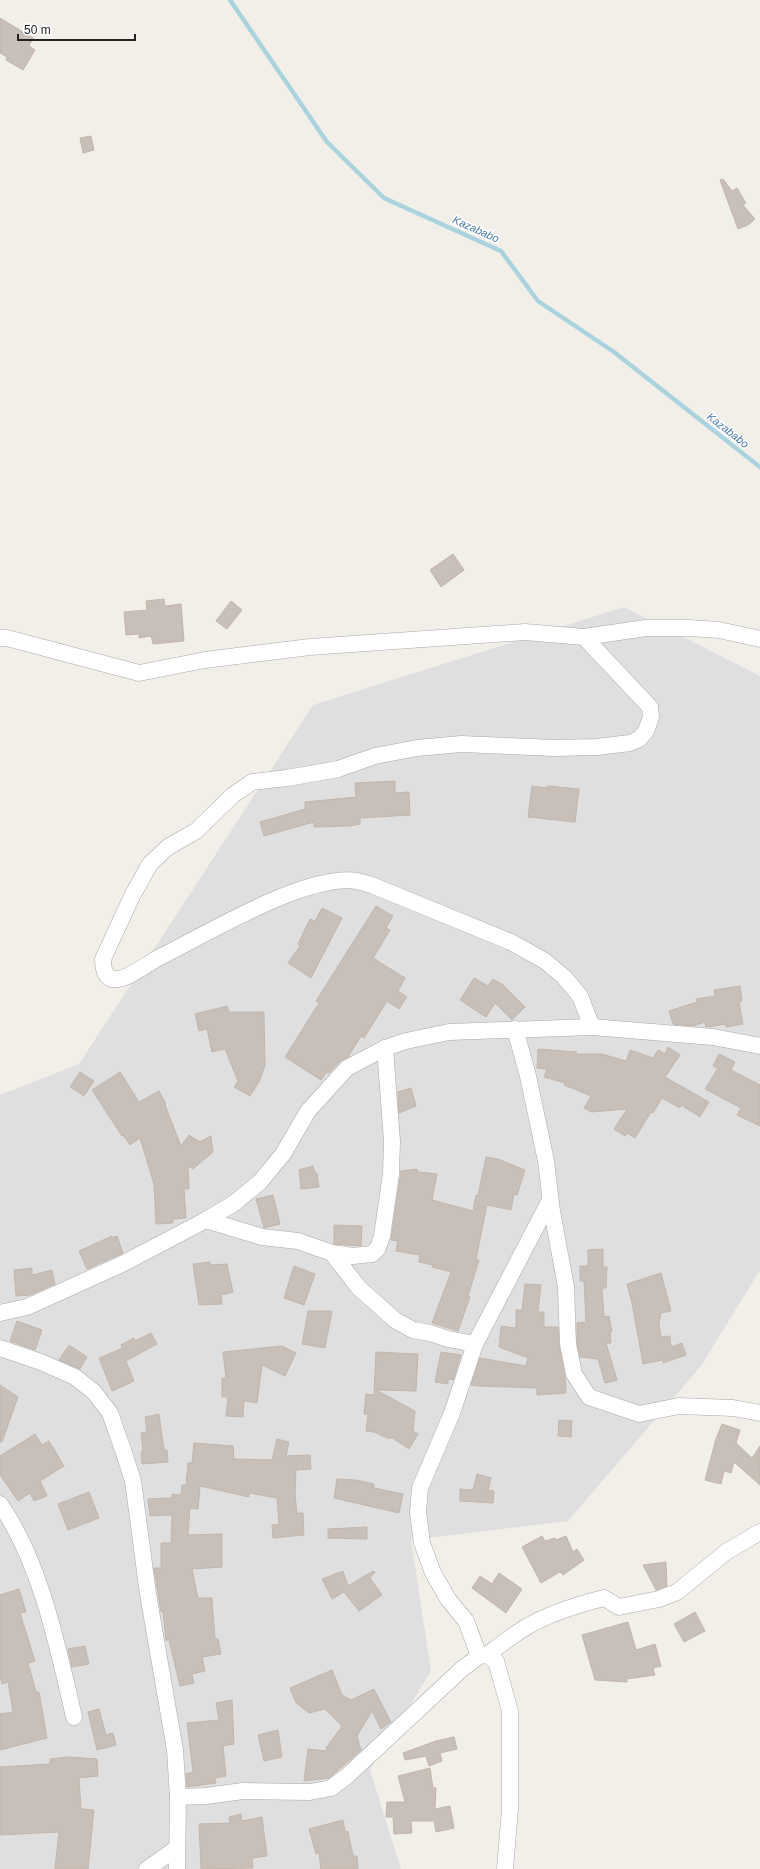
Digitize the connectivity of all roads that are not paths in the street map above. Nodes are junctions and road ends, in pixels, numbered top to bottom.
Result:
1 (584, 637) junction
2 (0, 638) edge
3 (760, 639) edge
4 (592, 1027) junction
5 (515, 1029) junction
6 (760, 1046) edge
7 (385, 1048) junction
8 (550, 1200) junction
9 (206, 1220) junction
10 (332, 1253) junction
11 (0, 1312) edge
12 (475, 1344) junction
13 (0, 1348) edge
14 (760, 1413) edge
15 (0, 1504) edge
16 (760, 1532) edge
17 (483, 1656) junction
18 (74, 1717) dead end
19 (178, 1797) junction
20 (177, 1848) junction
21 (147, 1869) edge
22 (177, 1869) edge
23 (505, 1869) edge

1 - 2 street
1 - 3 street
1 - 4 street
4 - 5 street
4 - 6 street
5 - 7 street
5 - 8 street
7 - 9 street
7 - 10 street
8 - 12 street
8 - 14 street
9 - 10 street
9 - 11 street
10 - 12 street
12 - 17 street
13 - 19 street
15 - 18 street
16 - 17 street
17 - 19 street
17 - 23 street
19 - 20 street
20 - 21 street
20 - 22 street

